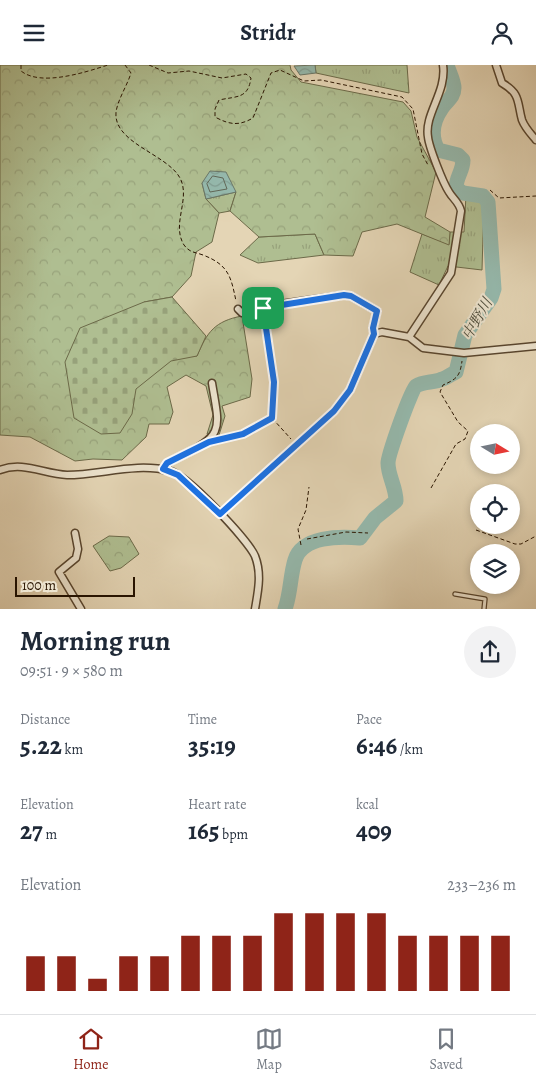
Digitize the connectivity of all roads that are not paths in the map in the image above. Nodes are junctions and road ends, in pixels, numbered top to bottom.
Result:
1 (443, 65) edge
2 (496, 65) edge
3 (536, 140) edge
4 (238, 309) road end
5 (374, 334) junction
6 (409, 337) junction
7 (536, 347) edge
8 (212, 383) dead end
9 (163, 469) junction
10 (0, 470) edge
11 (220, 514) junction
12 (75, 533) dead end
13 (454, 594) dead end
14 (81, 609) edge
15 (255, 609) edge
16 (484, 609) edge

1 - 6 street
2 - 3 street
4 - 5 street
5 - 6 street
5 - 11 street
6 - 7 street
8 - 9 street
9 - 10 street
9 - 11 street
11 - 15 street
12 - 14 street
13 - 16 lane

